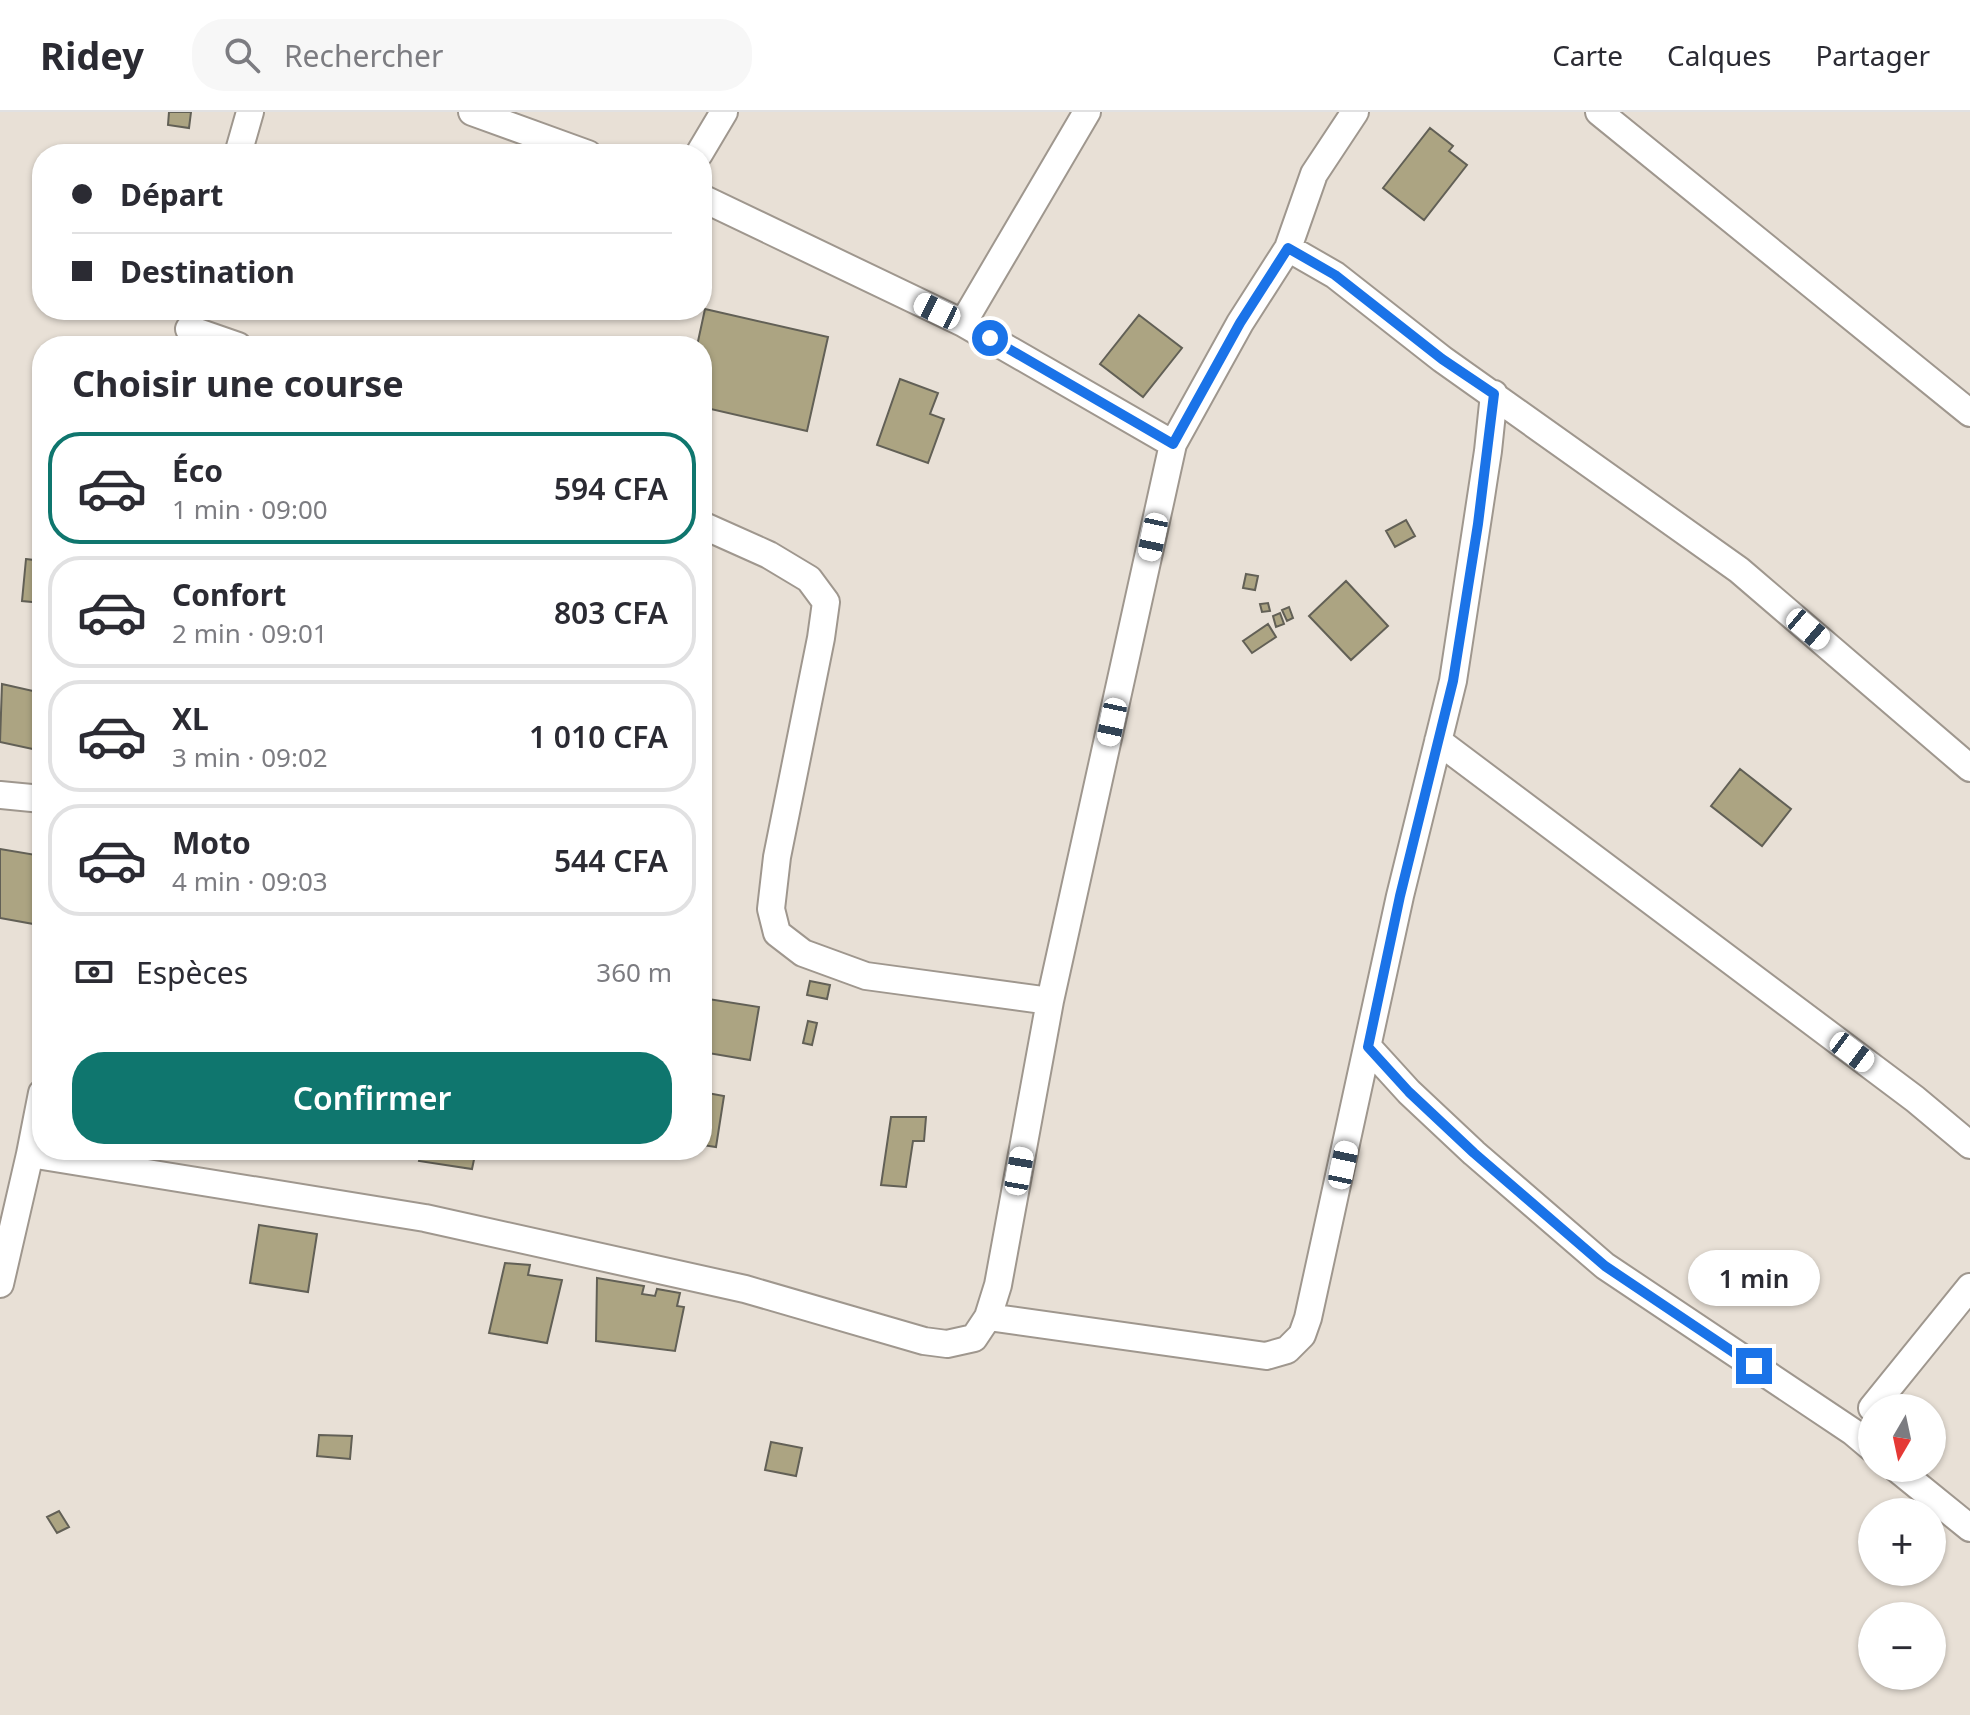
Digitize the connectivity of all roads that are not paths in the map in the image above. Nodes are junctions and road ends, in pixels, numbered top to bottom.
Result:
1 (250, 112) edge
2 (472, 112) edge
3 (724, 112) edge
4 (1087, 112) edge
5 (1355, 112) edge
6 (1599, 112) edge
7 (241, 144) edge
8 (560, 144) edge
9 (705, 144) edge
10 (712, 203) edge
11 (1288, 248) junction
12 (963, 323) junction
13 (188, 328) edge
14 (210, 336) edge
15 (1494, 394) junction
16 (1970, 413) edge
17 (1173, 444) junction
18 (712, 529) edge
19 (1438, 741) junction
20 (1970, 768) edge
21 (0, 795) edge
22 (32, 798) edge
23 (1050, 1001) junction
24 (1368, 1047) junction
25 (32, 1144) edge
26 (1970, 1145) edge
27 (30, 1154) joint
28 (67, 1160) edge
29 (0, 1284) edge
30 (1970, 1287) edge
31 (988, 1317) junction
32 (1883, 1394) edge
33 (1858, 1437) edge
34 (1913, 1482) edge
35 (1970, 1528) edge

1 - 7 street
2 - 8 street
3 - 9 street
4 - 12 street
5 - 11 street
6 - 16 street
10 - 12 street
11 - 15 street
11 - 17 street
12 - 17 street
13 - 14 street
15 - 19 street
15 - 20 street
17 - 23 street
18 - 23 street
19 - 24 street
19 - 26 street
21 - 22 street
23 - 31 street
24 - 31 street
24 - 33 street
25 - 27 street
27 - 29 street
28 - 31 street
30 - 32 street
34 - 35 street

